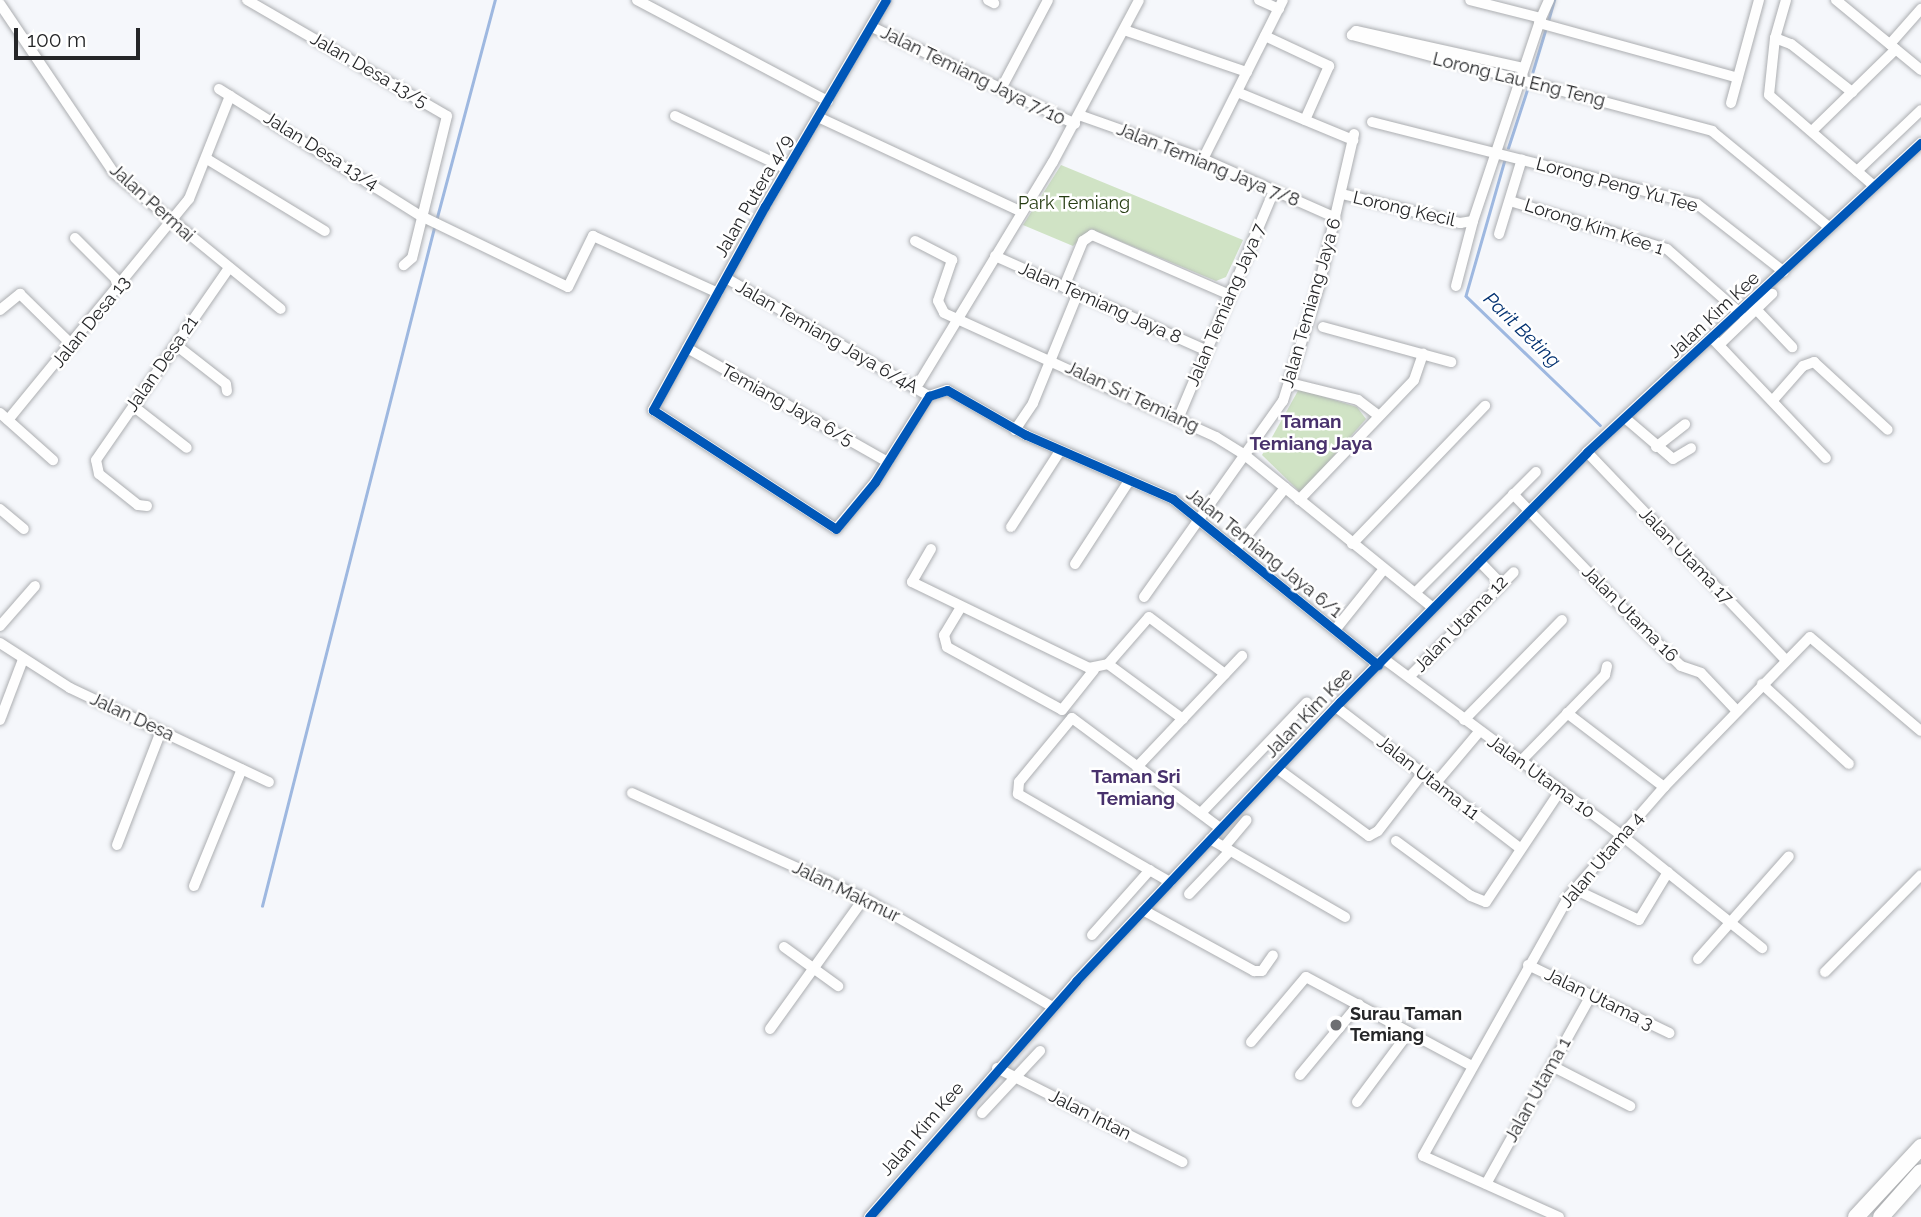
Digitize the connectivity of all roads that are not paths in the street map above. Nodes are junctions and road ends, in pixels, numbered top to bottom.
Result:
1 (247, 0) edge
2 (637, 0) edge
3 (886, 0) edge
4 (1048, 0) edge
5 (1139, 0) edge
6 (1258, 0) edge
7 (1470, 0) edge
8 (1549, 0) edge
9 (1759, 0) edge
10 (1786, 0) edge
11 (1836, 0) edge
12 (0, 4) edge
13 (1281, 5) edge
14 (1921, 9) edge
15 (1544, 23) junction
16 (872, 27) junction
17 (1124, 30) junction
18 (1265, 36) junction
19 (1775, 38) junction
20 (1893, 47) junction
21 (1921, 70) edge
22 (1247, 72) junction
23 (1526, 78) junction
24 (1738, 78) junction
25 (1002, 87) junction
26 (219, 89) dead end
27 (1237, 92) junction
28 (1852, 92) junction
29 (230, 96) junction
30 (828, 100) junction
31 (1731, 103) dead end
32 (1921, 110) edge
33 (675, 116) dead end
34 (818, 117) junction
35 (1077, 120) junction
36 (1305, 120) junction
37 (1371, 122) dead end
38 (1812, 131) junction
39 (1921, 143) edge
40 (1510, 155) junction
41 (206, 159) junction
42 (1202, 159) junction
43 (787, 169) junction
44 (1857, 171) junction
45 (1874, 186) junction
46 (1274, 191) junction
47 (1342, 194) junction
48 (1510, 201) junction
49 (1022, 212) junction
50 (421, 216) junction
51 (1336, 218) junction
52 (168, 220) junction
53 (1473, 221) junction
54 (1829, 227) junction
55 (325, 231) dead end
56 (1499, 234) dead end
57 (75, 238) dead end
58 (915, 241) dead end
59 (995, 256) junction
60 (404, 265) dead end
61 (229, 268) junction
62 (1784, 272) junction
63 (726, 278) junction
64 (122, 285) junction
65 (1456, 286) dead end
66 (1064, 287) junction
67 (718, 293) junction
68 (1079, 293) junction
69 (1228, 294) junction
70 (1773, 294) dead end
71 (1753, 307) junction
72 (281, 309) dead end
73 (0, 310) edge
74 (1740, 313) junction
75 (956, 318) junction
76 (1323, 327) dead end
77 (1716, 342) junction
78 (72, 345) junction
79 (176, 345) junction
80 (1792, 346) dead end
81 (687, 348) junction
82 (1205, 350) junction
83 (1423, 354) junction
84 (1051, 360) junction
85 (1451, 362) dead end
86 (919, 383) dead end
87 (1290, 383) junction
88 (227, 391) dead end
89 (932, 393) junction
90 (1774, 399) junction
91 (133, 406) junction
92 (1485, 406) dead end
93 (2, 416) edge
94 (1378, 416) junction
95 (1625, 418) junction
96 (1178, 419) junction
97 (1685, 424) dead end
98 (1015, 430) junction
99 (1888, 430) dead end
100 (1656, 447) junction
101 (187, 448) dead end
102 (1691, 448) dead end
103 (1060, 451) junction
104 (1587, 452) junction
105 (1246, 456) junction
106 (1826, 458) dead end
107 (53, 460) dead end
108 (888, 462) junction
109 (1536, 472) dead end
110 (1129, 481) junction
111 (1285, 488) junction
112 (1513, 494) junction
113 (1299, 500) junction
114 (147, 506) dead end
115 (0, 509) edge
116 (1529, 510) junction
117 (1200, 520) junction
118 (1011, 527) dead end
119 (24, 530) dead end
120 (1352, 544) junction
121 (930, 549) dead end
122 (1235, 550) junction
123 (1479, 561) junction
124 (1075, 564) dead end
125 (1384, 569) junction
126 (1514, 572) dead end
127 (1500, 583) junction
128 (35, 586) dead end
129 (1415, 593) junction
130 (1144, 597) dead end
131 (961, 607) junction
132 (1433, 608) junction
133 (1562, 620) dead end
134 (0, 626) edge
135 (1335, 630) junction
136 (0, 643) edge
137 (1242, 656) dead end
138 (1786, 660) junction
139 (22, 662) junction
140 (1381, 662) junction
141 (1108, 664) junction
142 (1607, 666) dead end
143 (1094, 670) junction
144 (1225, 674) junction
145 (1409, 677) junction
146 (1762, 684) junction
147 (1307, 702) dead end
148 (1336, 707) junction
149 (1736, 710) junction
150 (1567, 713) junction
151 (1183, 719) junction
152 (0, 720) edge
153 (1464, 720) junction
154 (161, 731) junction
155 (1921, 731) edge
156 (1479, 732) junction
157 (1265, 748) junction
158 (1520, 762) junction
159 (1849, 764) dead end
160 (1280, 766) junction
161 (1137, 767) junction
162 (242, 769) junction
163 (1422, 774) junction
164 (269, 782) dead end
165 (1435, 784) junction
166 (1664, 787) junction
167 (1560, 791) junction
168 (632, 793) dead end
169 (1201, 813) junction
170 (1247, 820) dead end
171 (1220, 828) junction
172 (1621, 835) junction
173 (1210, 839) junction
174 (1396, 841) dead end
175 (117, 845) dead end
176 (1520, 848) junction
177 (1227, 849) junction
178 (1789, 856) dead end
179 (1150, 870) junction
180 (1668, 872) junction
181 (1921, 875) edge
182 (1170, 882) junction
183 (194, 886) dead end
184 (1574, 889) junction
185 (1189, 894) dead end
186 (864, 898) junction
187 (1143, 910) junction
188 (1345, 917) dead end
189 (1730, 920) junction
190 (1092, 934) dead end
191 (784, 947) dead end
192 (1762, 948) dead end
193 (1273, 955) dead end
194 (1698, 959) dead end
195 (1528, 965) junction
196 (814, 968) junction
197 (1825, 972) dead end
198 (838, 986) dead end
199 (1591, 995) junction
200 (1359, 1004) junction
201 (1053, 1007) junction
202 (770, 1030) dead end
203 (1409, 1031) junction
204 (1669, 1033) dead end
205 (1251, 1042) dead end
206 (1040, 1051) dead end
207 (1472, 1066) junction
208 (1552, 1066) junction
209 (997, 1068) junction
210 (1300, 1075) dead end
211 (1016, 1078) junction
212 (1357, 1102) dead end
213 (1630, 1106) dead end
214 (982, 1113) dead end
215 (1921, 1147) edge
216 (1182, 1162) dead end
217 (1915, 1178) edge
218 (1486, 1184) junction
219 (1858, 1216) edge
220 (869, 1217) edge
221 (1559, 1217) edge
222 (1883, 1217) edge

1 - 50 street, Jalan Desa 13/5
2 - 30 street
3 - 16 street, Jalan Putera 4/9
4 - 25 street
5 - 17 street
6 - 13 street
7 - 15 street
8 - 15 street, Lorong Kecil
9 - 24 street
10 - 19 street
11 - 20 street
12 - 52 street, Jalan Permai
13 - 18 street
14 - 20 street
15 - 23 street, Lorong Kecil
15 - 24 street
16 - 25 street, Jalan Temiang Jaya 7/10
16 - 30 street, Jalan Putera 4/9
17 - 22 street
17 - 35 street
18 - 22 street
18 - 36 street
19 - 28 street
19 - 38 street
20 - 21 street
20 - 28 street
22 - 27 street
23 - 23 street, Lorong Lau Eng Teng
23 - 40 street, Lorong Kecil
23 - 54 street, Lorong Lau Eng Teng
24 - 31 street
25 - 35 street, Jalan Temiang Jaya 7/10
26 - 29 street, Jalan Desa 13/4
27 - 36 street
27 - 42 street
28 - 38 street
29 - 41 street
29 - 50 street, Jalan Desa 13/4
30 - 34 street, Jalan Putera 4/9
32 - 44 street
33 - 43 street
34 - 43 street, Jalan Putera 4/9
34 - 49 street
35 - 42 street, Jalan Temiang Jaya 7/8
35 - 49 street
36 - 47 street, Jalan Temiang Jaya 6
37 - 40 street, Lorong Peng Yu Tee
38 - 44 street
39 - 45 street, Jalan Kim Kee
40 - 48 street
40 - 53 street, Lorong Kecil
40 - 62 street, Lorong Peng Yu Tee
41 - 52 street
41 - 55 street
42 - 46 street, Jalan Temiang Jaya 7/8
43 - 63 street, Jalan Putera 4/9
44 - 45 street
45 - 54 street, Jalan Kim Kee
46 - 51 street, Jalan Temiang Jaya 7/8
46 - 69 street, Jalan Temiang Jaya 7
47 - 51 street, Jalan Temiang Jaya 6
47 - 53 street, Lorong Kecil
48 - 56 street
48 - 74 street, Lorong Kim Kee 1
49 - 59 street
50 - 60 street, Jalan Desa 13/5
50 - 67 street, Jalan Desa 13/4
51 - 87 street, Jalan Temiang Jaya 6
52 - 61 street, Jalan Permai
52 - 64 street, Jalan Desa 13
53 - 65 street
54 - 62 street, Jalan Kim Kee
57 - 64 street
58 - 75 street
59 - 66 street, Jalan Temiang Jaya 8
59 - 75 street
61 - 72 street, Jalan Permai
61 - 79 street, Jalan Desa 21
62 - 71 street, Jalan Kim Kee
63 - 67 street, Jalan Putera 4/9
63 - 89 street, Jalan Temiang Jaya 6/4A
64 - 78 street, Jalan Desa 13
66 - 68 street, Jalan Temiang Jaya 8
66 - 69 street
67 - 81 street, Jalan Putera 4/9
68 - 82 street, Jalan Temiang Jaya 8
68 - 84 street
69 - 82 street, Jalan Temiang Jaya 7
70 - 71 street
71 - 74 street, Jalan Kim Kee
71 - 77 street
71 - 80 street
73 - 78 street
74 - 77 street, Jalan Kim Kee
75 - 84 street, Jalan Sri Temiang
75 - 86 street
76 - 83 street
77 - 90 street
77 - 95 street, Jalan Kim Kee
78 - 93 street, Jalan Desa 13
79 - 88 street
79 - 91 street, Jalan Desa 21
81 - 108 street, Temiang Jaya 6/5
81 - 108 street, Jalan Putera 4/9
82 - 96 street, Jalan Temiang Jaya 7
83 - 85 street
83 - 94 street
84 - 96 street, Jalan Sri Temiang
84 - 98 street
87 - 94 street
87 - 105 street, Jalan Temiang Jaya 6
89 - 98 street, Jalan Temiang Jaya 6/1
89 - 108 street
90 - 99 street
90 - 106 street
91 - 101 street
91 - 114 street, Jalan Desa 21
92 - 120 street
93 - 107 street
94 - 113 street
95 - 100 street
95 - 104 street, Jalan Kim Kee
96 - 105 street, Jalan Sri Temiang
97 - 100 street
98 - 103 street, Jalan Temiang Jaya 6/1
100 - 102 street
103 - 110 street, Jalan Temiang Jaya 6/1
103 - 118 street
104 - 116 street, Jalan Kim Kee
104 - 138 street, Jalan Utama 17
105 - 111 street, Jalan Sri Temiang
105 - 117 street, Jalan Temiang Jaya 6
109 - 112 street
110 - 117 street, Jalan Temiang Jaya 6/1
110 - 124 street
111 - 113 street, Jalan Sri Temiang
111 - 122 street
112 - 116 street, Jalan Utama 16
112 - 129 street
113 - 120 street, Jalan Sri Temiang
115 - 119 street
116 - 123 street, Jalan Kim Kee
116 - 149 street, Jalan Utama 16
117 - 122 street, Jalan Temiang Jaya 6/1
117 - 130 street, Jalan Temiang Jaya 6
120 - 125 street, Jalan Sri Temiang
121 - 131 street
122 - 135 street, Jalan Temiang Jaya 6/1
123 - 127 street
123 - 132 street, Jalan Kim Kee
125 - 129 street, Jalan Sri Temiang
125 - 135 street
126 - 127 street, Jalan Utama 12
127 - 145 street, Jalan Utama 12
128 - 134 street
129 - 132 street, Jalan Sri Temiang
131 - 143 street
131 - 143 street
132 - 140 street, Jalan Kim Kee
133 - 153 street
135 - 140 street, Jalan Temiang Jaya 6/1
136 - 139 street, Jalan Desa
137 - 144 street
138 - 146 street, Jalan Utama 4
138 - 155 street, Jalan Utama 4
139 - 152 street
139 - 154 street, Jalan Desa
140 - 145 street, Jalan Utama 10
140 - 148 street, Jalan Kim Kee
141 - 143 street
141 - 144 street
141 - 151 street
142 - 150 street
144 - 151 street
145 - 153 street, Jalan Utama 10
146 - 149 street, Jalan Utama 4
146 - 159 street
147 - 157 street
148 - 160 street, Jalan Kim Kee
148 - 163 street, Jalan Utama 11
149 - 166 street, Jalan Utama 4
150 - 158 street
150 - 166 street
151 - 161 street
153 - 156 street, Jalan Utama 10
154 - 162 street, Jalan Desa
154 - 175 street
156 - 158 street, Jalan Utama 10
156 - 165 street
157 - 160 street
157 - 169 street
158 - 167 street, Jalan Utama 10
160 - 163 street
160 - 171 street, Jalan Kim Kee
161 - 169 street
161 - 179 street
162 - 164 street, Jalan Desa
162 - 183 street
163 - 165 street, Jalan Utama 11
165 - 176 street, Jalan Utama 11
166 - 172 street, Jalan Utama 4
167 - 172 street, Jalan Utama 10
167 - 176 street
168 - 186 street, Jalan Makmur
169 - 171 street
170 - 177 street
171 - 173 street, Jalan Kim Kee
172 - 180 street, Jalan Utama 10
172 - 184 street, Jalan Utama 4
173 - 177 street
173 - 182 street, Jalan Kim Kee
174 - 176 street
177 - 185 street
177 - 188 street
178 - 189 street
179 - 182 street
179 - 190 street
180 - 184 street
180 - 189 street, Jalan Utama 10
181 - 197 street
182 - 187 street, Jalan Kim Kee
184 - 195 street, Jalan Utama 4
186 - 196 street
186 - 201 street, Jalan Makmur
187 - 193 street
187 - 201 street, Jalan Kim Kee
189 - 192 street, Jalan Utama 10
189 - 194 street
191 - 196 street
195 - 199 street, Jalan Utama 3
195 - 207 street, Jalan Utama 4
196 - 198 street
196 - 202 street
199 - 204 street, Jalan Utama 3
199 - 208 street, Jalan Utama 1
200 - 203 street
200 - 205 street
200 - 210 street
201 - 209 street, Jalan Kim Kee
203 - 207 street
203 - 212 street
206 - 211 street
207 - 218 street, Jalan Utama 4
208 - 213 street
208 - 218 street, Jalan Utama 1
209 - 211 street, Jalan Intan
209 - 220 street, Jalan Kim Kee
211 - 214 street
211 - 216 street, Jalan Intan
215 - 219 highway
217 - 222 highway
218 - 221 street

